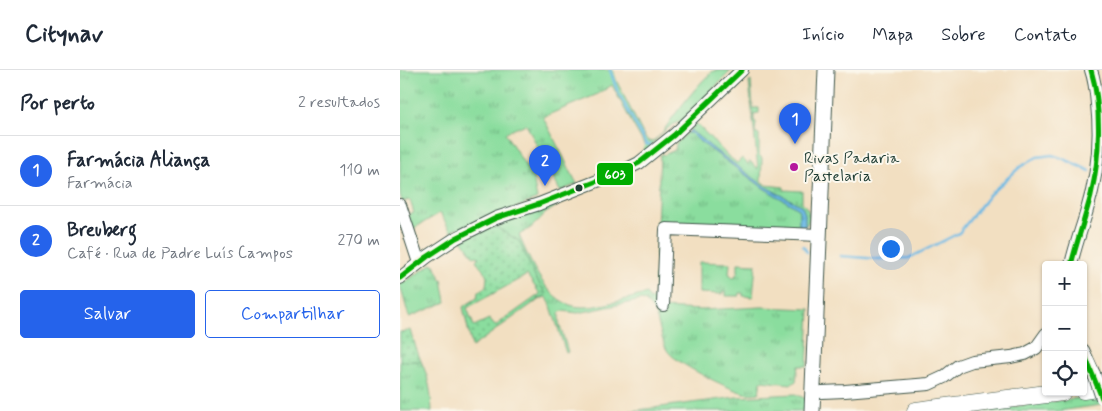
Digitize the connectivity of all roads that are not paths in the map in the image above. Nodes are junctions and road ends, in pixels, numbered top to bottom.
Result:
1 (742, 70) edge
2 (826, 70) edge
3 (834, 70) edge
4 (1091, 70) edge
5 (400, 205) edge
6 (819, 235) junction
7 (1072, 261) edge
8 (419, 263) junction
9 (400, 278) edge
10 (663, 306) dead end
11 (1042, 340) edge
12 (1084, 351) edge
13 (1098, 375) edge
14 (1087, 386) edge
15 (1042, 395) edge
16 (1102, 398) edge
17 (818, 404) edge
18 (916, 411) edge

1 - 8 street
2 - 6 main road
3 - 17 main road
4 - 7 street
5 - 8 street
6 - 10 street
6 - 17 main road
8 - 9 street
11 - 17 street
12 - 13 street
13 - 14 highway
13 - 16 street, bridge
15 - 18 highway

